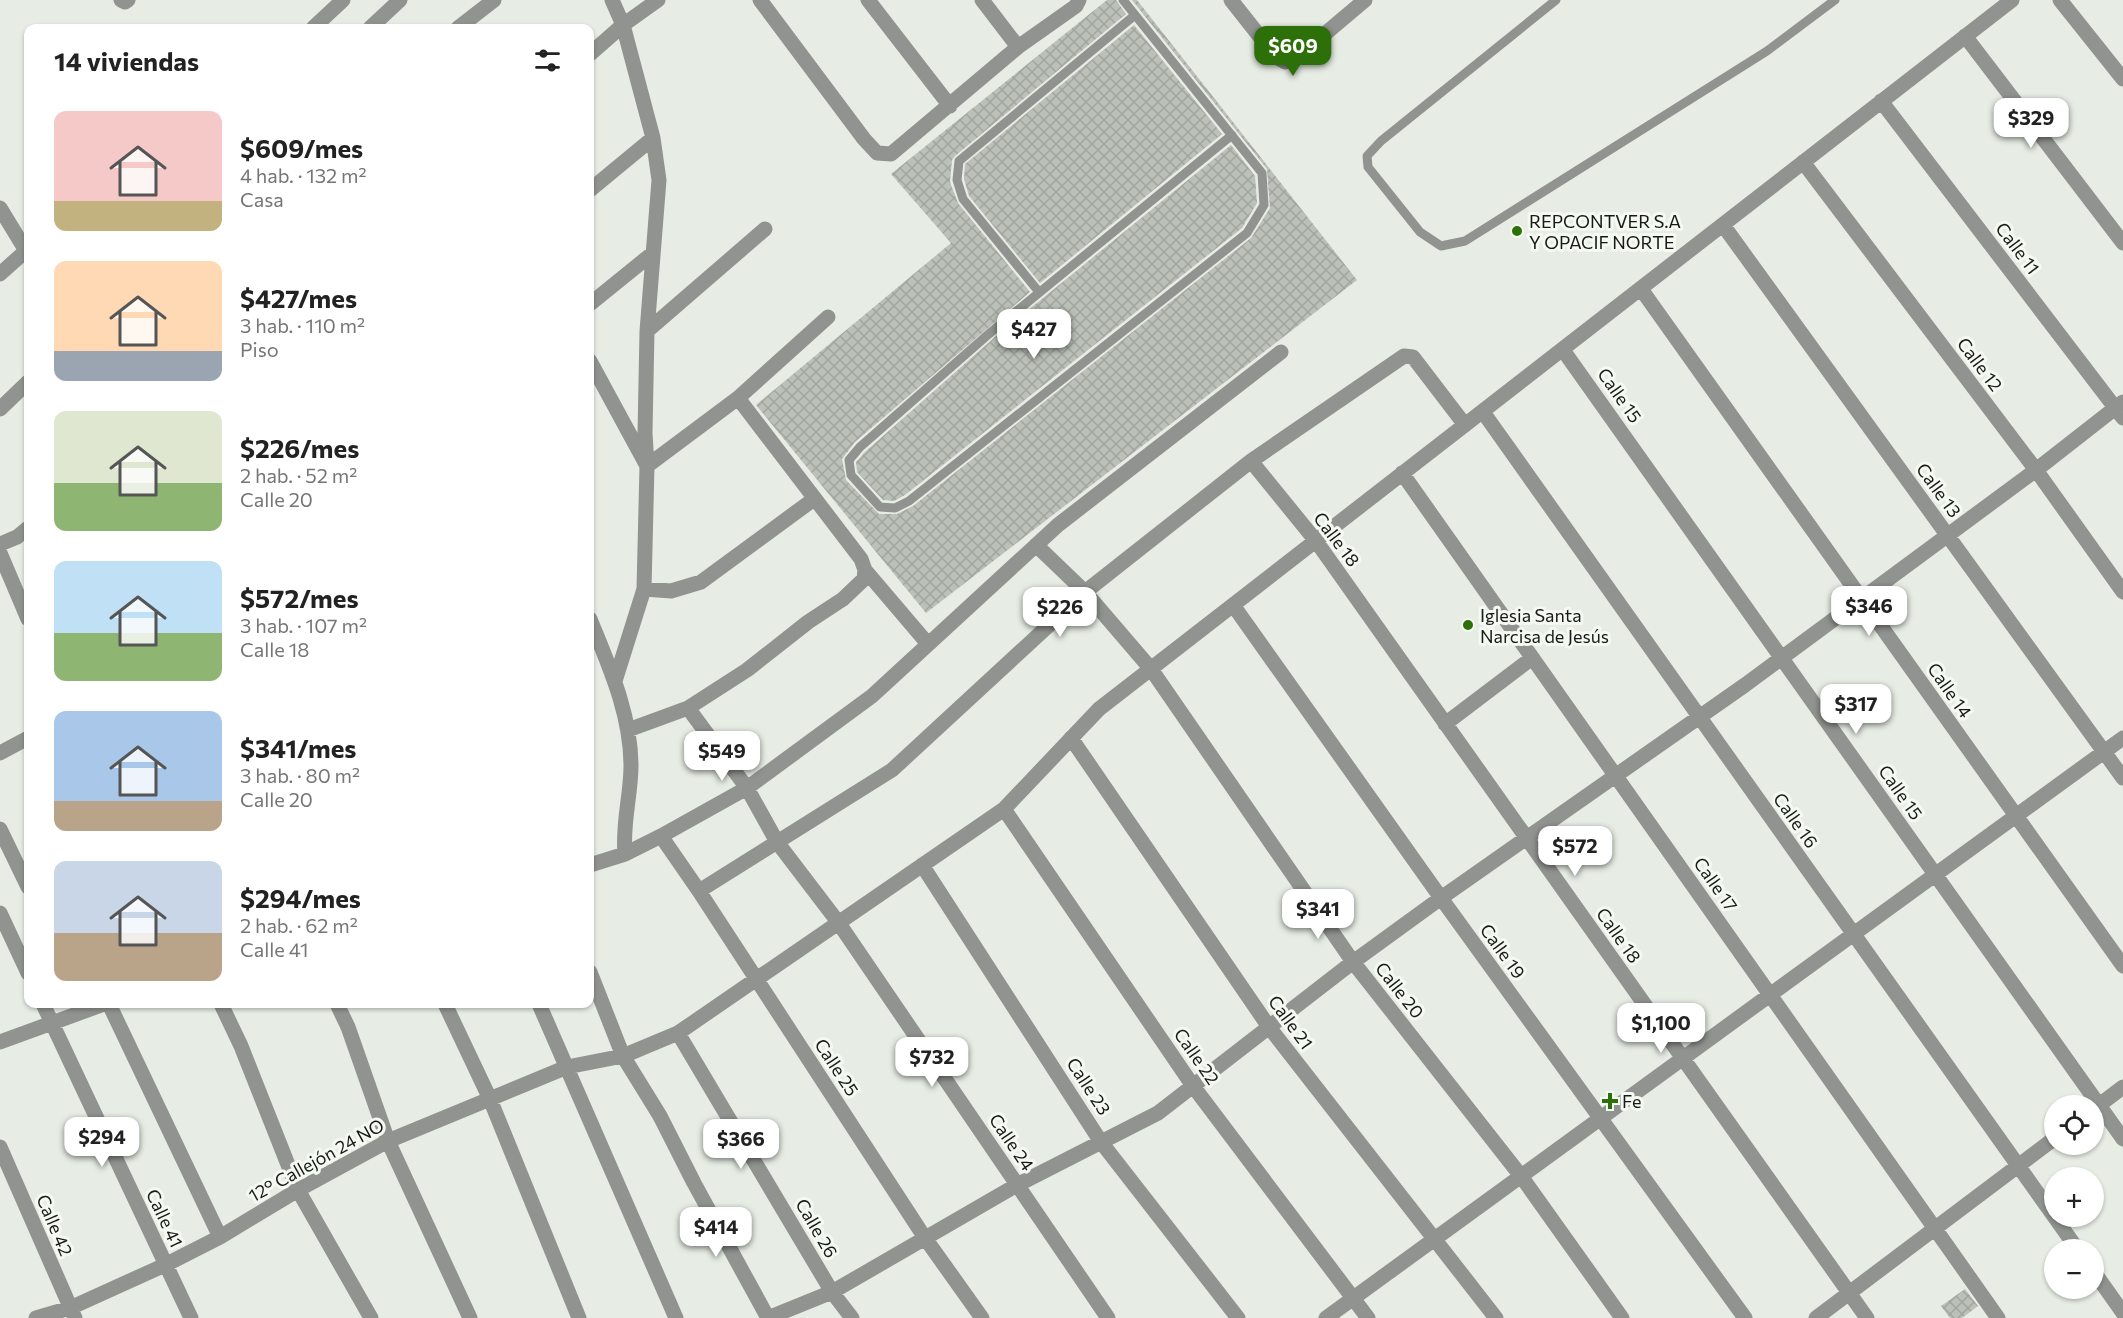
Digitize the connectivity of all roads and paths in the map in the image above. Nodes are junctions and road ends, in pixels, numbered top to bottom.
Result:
1 (121, 0) edge
2 (128, 0) edge
3 (343, 0) edge
4 (400, 0) edge
5 (494, 0) edge
6 (612, 0) edge
7 (658, 0) edge
8 (760, 0) edge
9 (868, 0) edge
10 (982, 0) edge
11 (1079, 0) edge
12 (1123, 0) edge
13 (1231, 0) edge
14 (1365, 0) edge
15 (1556, 0) edge
16 (1835, 0) edge
17 (2012, 0) edge
18 (2060, 0) edge
19 (1135, 15) junction
20 (317, 24) edge
21 (374, 24) edge
22 (463, 24) edge
23 (623, 25) junction
24 (1965, 36) junction
25 (1018, 47) junction
26 (594, 50) edge
27 (2123, 79) edge
28 (1881, 101) junction
29 (950, 106) junction
30 (1232, 135) junction
31 (653, 138) junction
32 (1803, 162) junction
33 (594, 187) edge
34 (0, 208) edge
35 (1723, 225) junction
36 (765, 229) dead end
37 (2123, 243) edge
38 (24, 245) edge
39 (653, 253) junction
40 (24, 254) edge
41 (0, 274) edge
42 (1641, 289) junction
43 (1039, 292) junction
44 (594, 301) edge
45 (828, 316) dead end
46 (647, 331) junction
47 (1563, 350) junction
48 (1281, 352) dead end
49 (594, 368) edge
50 (24, 386) edge
51 (738, 398) junction
52 (0, 409) edge
53 (2121, 409) edge
54 (1483, 412) junction
55 (1465, 425) junction
56 (1251, 461) junction
57 (647, 466) junction
58 (2036, 470) junction
59 (1402, 473) junction
60 (814, 499) junction
61 (24, 531) edge
62 (1947, 535) junction
63 (1316, 541) junction
64 (0, 544) edge
65 (1036, 545) junction
66 (0, 553) edge
67 (865, 570) junction
68 (644, 590) junction
69 (1085, 592) junction
70 (2123, 592) edge
71 (1861, 599) junction
72 (1233, 605) junction
73 (24, 610) edge
74 (594, 629) edge
75 (928, 644) junction
76 (1533, 658) junction
77 (1781, 658) junction
78 (1151, 669) junction
79 (615, 681) junction
80 (688, 708) junction
81 (1699, 717) junction
82 (1445, 724) junction
83 (628, 730) junction
84 (1071, 738) junction
85 (2123, 738) edge
86 (24, 740) edge
87 (2104, 752) junction
88 (0, 753) edge
89 (1615, 776) junction
90 (2123, 778) edge
91 (747, 788) junction
92 (1004, 809) junction
93 (2016, 816) junction
94 (0, 829) edge
95 (661, 836) junction
96 (1526, 838) junction
97 (777, 842) junction
98 (625, 854) junction
99 (594, 864) edge
100 (922, 865) junction
101 (1935, 874) junction
102 (24, 879) edge
103 (699, 891) junction
104 (1441, 898) junction
105 (0, 913) edge
106 (838, 922) junction
107 (1854, 934) junction
108 (1353, 962) junction
109 (24, 964) edge
110 (2123, 966) edge
111 (756, 978) junction
112 (594, 982) edge
113 (1770, 995) junction
114 (45, 1008) edge
115 (82, 1008) edge
116 (112, 1008) edge
117 (223, 1008) edge
118 (339, 1008) edge
119 (447, 1008) edge
120 (540, 1008) edge
121 (52, 1023) junction
122 (1269, 1027) junction
123 (678, 1033) junction
124 (0, 1042) edge
125 (623, 1056) junction
126 (1683, 1059) junction
127 (567, 1066) junction
128 (1193, 1086) junction
129 (2123, 1087) edge
130 (2088, 1095) edge
131 (490, 1099) junction
132 (2104, 1101) edge
133 (2104, 1116) edge
134 (1600, 1118) junction
135 (2123, 1139) edge
136 (388, 1141) junction
137 (1101, 1142) junction
138 (2044, 1146) edge
139 (0, 1147) edge
140 (2018, 1166) junction
141 (1521, 1176) junction
142 (1017, 1185) junction
143 (298, 1190) junction
144 (1935, 1229) junction
145 (220, 1237) junction
146 (925, 1238) junction
147 (1434, 1239) junction
148 (2070, 1239) edge
149 (165, 1265) junction
150 (2104, 1286) edge
151 (832, 1292) junction
152 (1850, 1293) junction
153 (1354, 1298) junction
154 (72, 1313) edge
155 (2123, 1313) edge
156 (36, 1318) edge
157 (191, 1318) edge
158 (371, 1318) edge
159 (470, 1318) edge
160 (579, 1318) edge
161 (676, 1318) edge
162 (768, 1318) edge
163 (852, 1318) edge
164 (982, 1318) edge
165 (1108, 1318) edge
166 (1238, 1318) edge
167 (1326, 1318) edge
168 (1368, 1318) edge
169 (1496, 1318) edge
170 (1622, 1318) edge
171 (1745, 1318) edge
172 (1816, 1318) edge
173 (1867, 1318) edge
174 (1998, 1318) edge

1 - 2 street
3 - 20 street
4 - 21 street
5 - 22 street
6 - 23 street
7 - 23 street
8 - 29 street
9 - 29 street
10 - 25 street
11 - 25 street
12 - 19 lane
13 - 14 street
15 - 16 lane
17 - 24 street, 12° Callejón 24 NO
18 - 27 street
19 - 30 lane
19 - 43 lane
23 - 26 street
23 - 31 street
24 - 28 street, 12° Callejón 24 NO
24 - 37 street
25 - 29 street
28 - 32 street, 12° Callejón 24 NO
28 - 53 street, Calle 11
30 - 43 lane
30 - 43 lane
31 - 33 street
31 - 39 street
32 - 35 street, 12° Callejón 24 NO
32 - 58 street, Calle 12
34 - 38 street
35 - 42 street, 12° Callejón 24 NO
35 - 62 street, Calle 13
36 - 46 street
39 - 44 street
39 - 46 street
40 - 41 street
42 - 47 street, 12° Callejón 24 NO
42 - 71 street, Calle 14
45 - 51 street
46 - 57 street
47 - 54 street, 12° Callejón 24 NO
47 - 77 street, Calle 15
48 - 65 street
49 - 57 street
50 - 52 street
51 - 57 street
51 - 60 street
53 - 58 street
54 - 55 street, 12° Callejón 24 NO
54 - 81 street, Calle 16
55 - 56 street
55 - 59 street, 12° Callejón 24 NO
56 - 63 street, Calle 18
56 - 69 street
57 - 68 street
58 - 62 street
58 - 70 street, Calle 12
59 - 63 street, 12° Callejón 24 NO
59 - 76 street, Calle 17
60 - 67 street
60 - 68 street
61 - 64 street
62 - 71 street
62 - 87 street, Calle 13
63 - 72 street, 12° Callejón 24 NO
63 - 82 street, Calle 18
65 - 69 street, Calle 20
65 - 75 street
66 - 73 street
67 - 75 street
67 - 80 street
68 - 79 street
69 - 78 street, Calle 20
69 - 97 street
71 - 77 street
71 - 93 street, Calle 14
72 - 78 street, 12° Callejón 24 NO
72 - 104 street, Calle 19
74 - 79 street
75 - 91 street
76 - 82 street
76 - 89 street, Calle 17
77 - 81 street
77 - 101 street, Calle 15
78 - 84 street, 12° Callejón 24 NO
78 - 108 street, Calle 20
79 - 83 street
80 - 83 street
80 - 91 street, Calle 24
81 - 89 street
81 - 107 street, Calle 16
82 - 96 street, Calle 18
83 - 98 street
84 - 92 street, 12° Callejón 24 NO
84 - 122 street, Calle 21
85 - 87 street
86 - 88 street
87 - 90 street, Calle 13
87 - 93 street
89 - 96 street
89 - 113 street, Calle 17
91 - 95 street
91 - 97 street, Calle 24
92 - 100 street, 12° Callejón 24 NO
92 - 128 street, Calle 22
93 - 101 street
93 - 110 street, Calle 14
94 - 102 street
95 - 98 street
95 - 103 street, Calle 25
96 - 104 street
96 - 126 street, Calle 18
97 - 103 street
97 - 106 street, Calle 24
98 - 99 street
100 - 106 street, 12° Callejón 24 NO
100 - 137 street, Calle 23
101 - 107 street
101 - 130 street, Calle 15
103 - 111 street, Calle 25
104 - 108 street
104 - 134 street, Calle 19
105 - 109 street
106 - 111 street, 12° Callejón 24 NO
106 - 142 street, Calle 24
107 - 113 street
107 - 140 street, Calle 16
108 - 122 street
108 - 141 street, Calle 20
111 - 123 street, 12° Callejón 24 NO
111 - 146 street, Calle 25
112 - 125 street
113 - 126 street
113 - 144 street, Calle 17
114 - 121 street, Calle 41
115 - 121 street
116 - 145 street
117 - 143 street
118 - 136 street
119 - 131 street
120 - 127 street
121 - 124 street
121 - 149 street, Calle 41
122 - 128 street
122 - 147 street, Calle 21
123 - 125 street, 12° Callejón 24 NO
123 - 151 street, Calle 26
125 - 127 street, 12° Callejón 24 NO
125 - 162 street
126 - 134 street
126 - 152 street, Calle 18
127 - 131 street, 12° Callejón 24 NO
127 - 161 street
128 - 137 street
128 - 153 street, Calle 22
129 - 132 street
131 - 136 street, 12° Callejón 24 NO
131 - 160 street
133 - 135 street, Calle 15
134 - 141 street
134 - 171 street, Calle 19
136 - 143 street, 12° Callejón 24 NO
136 - 159 street
137 - 142 street
137 - 166 street, Calle 23
138 - 140 street
139 - 154 street, Calle 42
140 - 144 street
140 - 148 street, Calle 16
141 - 147 street
141 - 170 street, Calle 20
142 - 146 street
142 - 165 street, Calle 24
143 - 145 street, 12° Callejón 24 NO
143 - 158 street
144 - 152 street
144 - 174 street, Calle 17
145 - 149 street, 12° Callejón 24 NO
146 - 151 street
146 - 164 street, Calle 25
147 - 153 street
147 - 169 street, Calle 21
149 - 154 street, 12° Callejón 24 NO
149 - 157 street, Calle 41
150 - 155 street
151 - 162 street
151 - 163 street, Calle 26
152 - 172 street
152 - 173 street, Calle 18
153 - 167 street
153 - 168 street, Calle 22
154 - 156 street, 12° Callejón 24 NO

